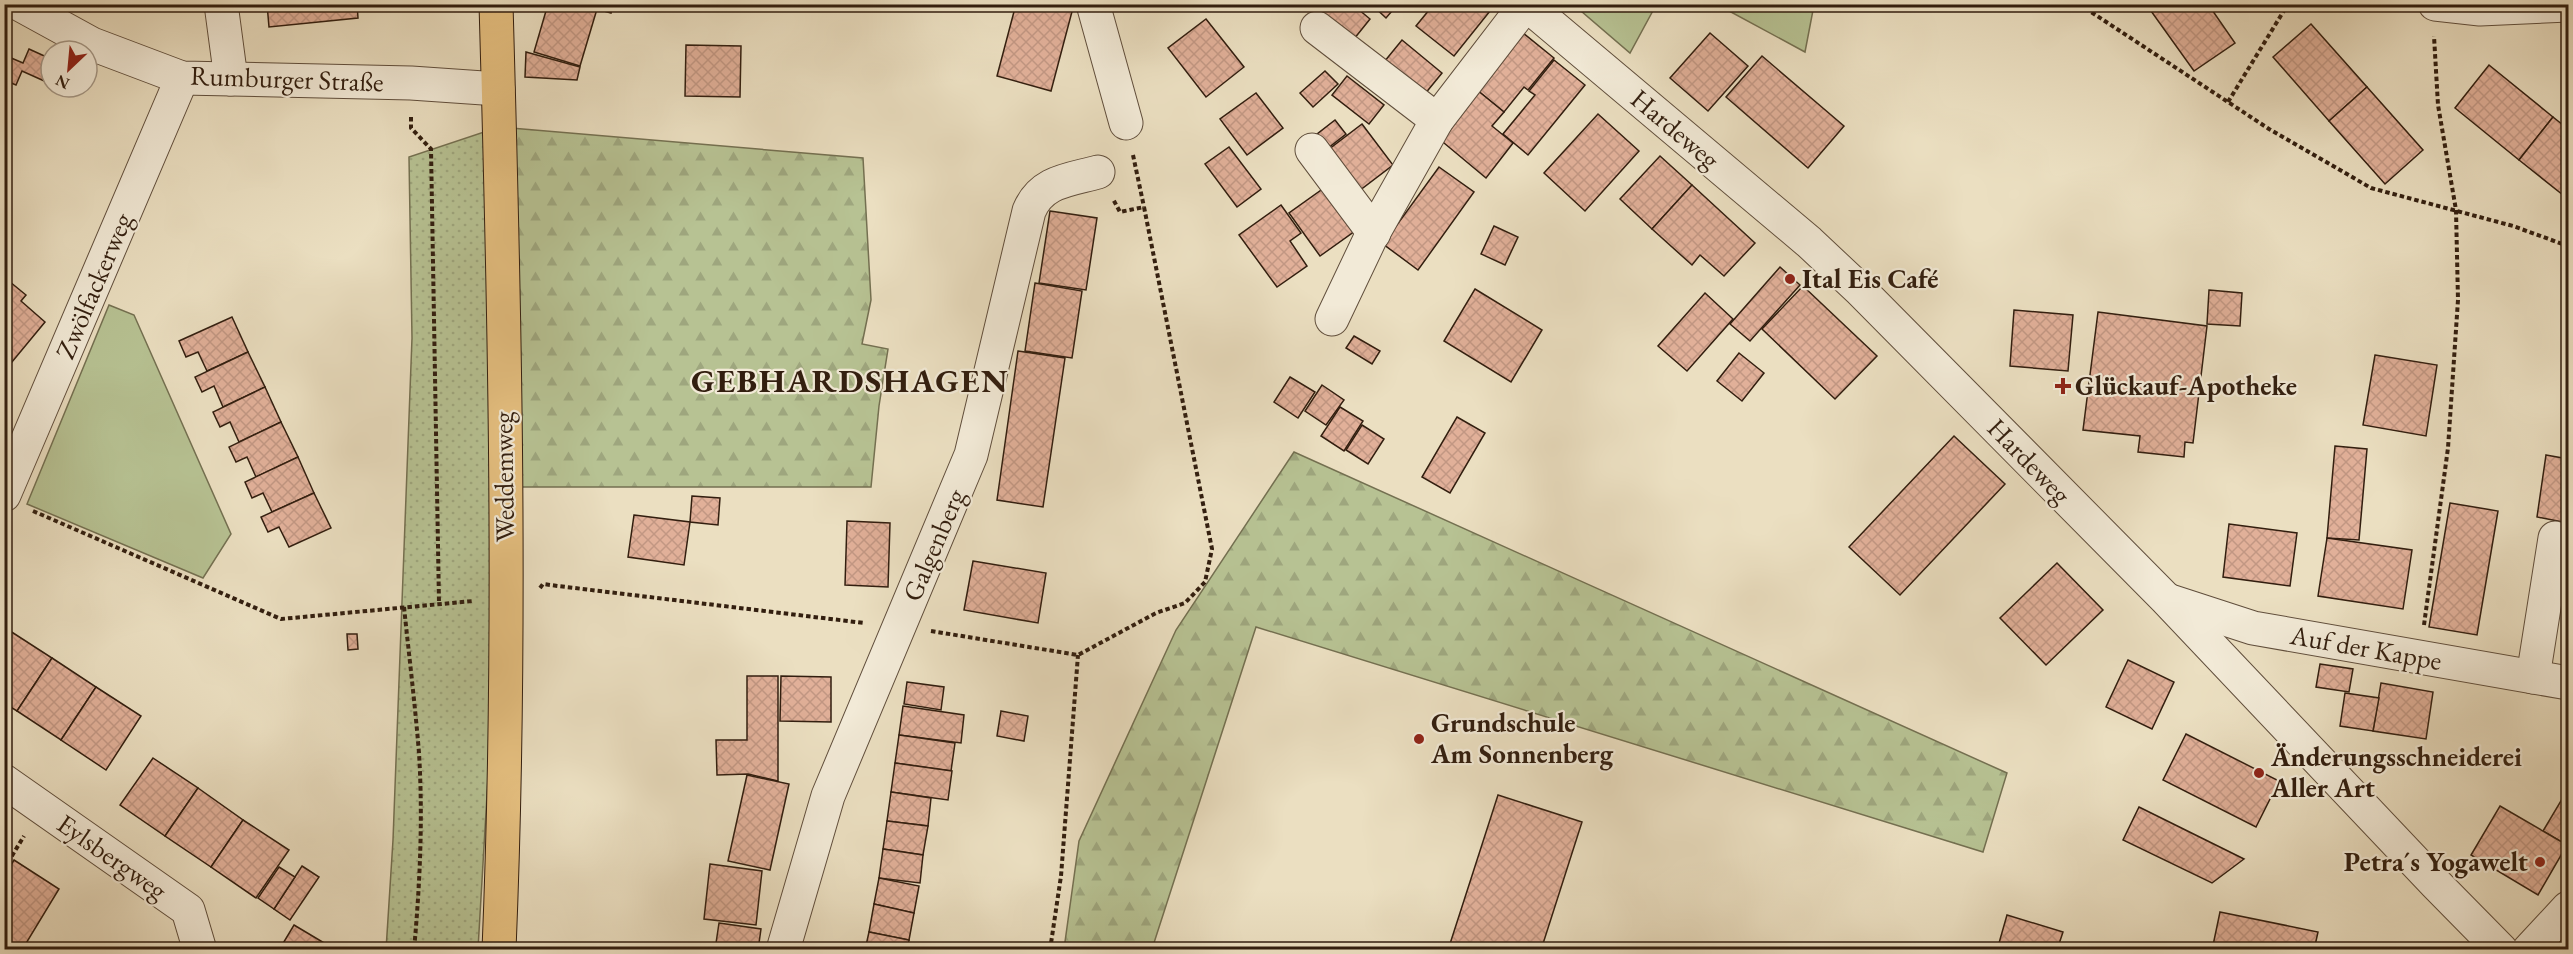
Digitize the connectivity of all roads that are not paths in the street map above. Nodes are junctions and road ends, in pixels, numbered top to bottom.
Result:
1 (19, 4) edge
2 (221, 4) edge
3 (496, 4) edge
4 (1092, 4) edge
5 (1526, 4) edge
6 (2568, 5) edge
7 (2434, 16) edge
8 (1317, 28) dead end
9 (182, 78) junction
10 (231, 79) junction
11 (498, 89) junction
12 (1437, 120) junction
13 (1126, 123) road end
14 (1312, 150) dead end
15 (1098, 172) road end
16 (1374, 233) junction
17 (1332, 319) dead end
18 (15, 501) edge
19 (2555, 538) dead end
20 (2166, 599) junction
21 (2533, 676) junction
22 (2568, 683) edge
23 (4, 781) edge
24 (2568, 908) edge
25 (199, 947) dead end
26 (499, 950) edge
27 (783, 950) edge
28 (2501, 950) edge
29 (2529, 950) edge

1 - 9 street, Rumburger Straße
2 - 10 street
3 - 11 main road, Weddemweg
4 - 13 street
5 - 12 street
5 - 20 street, Hardeweg
6 - 7 street
8 - 12 street
9 - 10 street, Rumburger Straße
9 - 18 street, Zwölfackerweg
10 - 11 street, Rumburger Straße
11 - 26 main road, Weddemweg
12 - 16 street
14 - 16 street
15 - 27 street, Galgenberg
16 - 17 street
19 - 21 street
20 - 21 street, Auf der Kappe
20 - 28 street, Hardeweg
21 - 22 street, Auf der Kappe
23 - 25 street, Eylsbergweg
24 - 29 street

